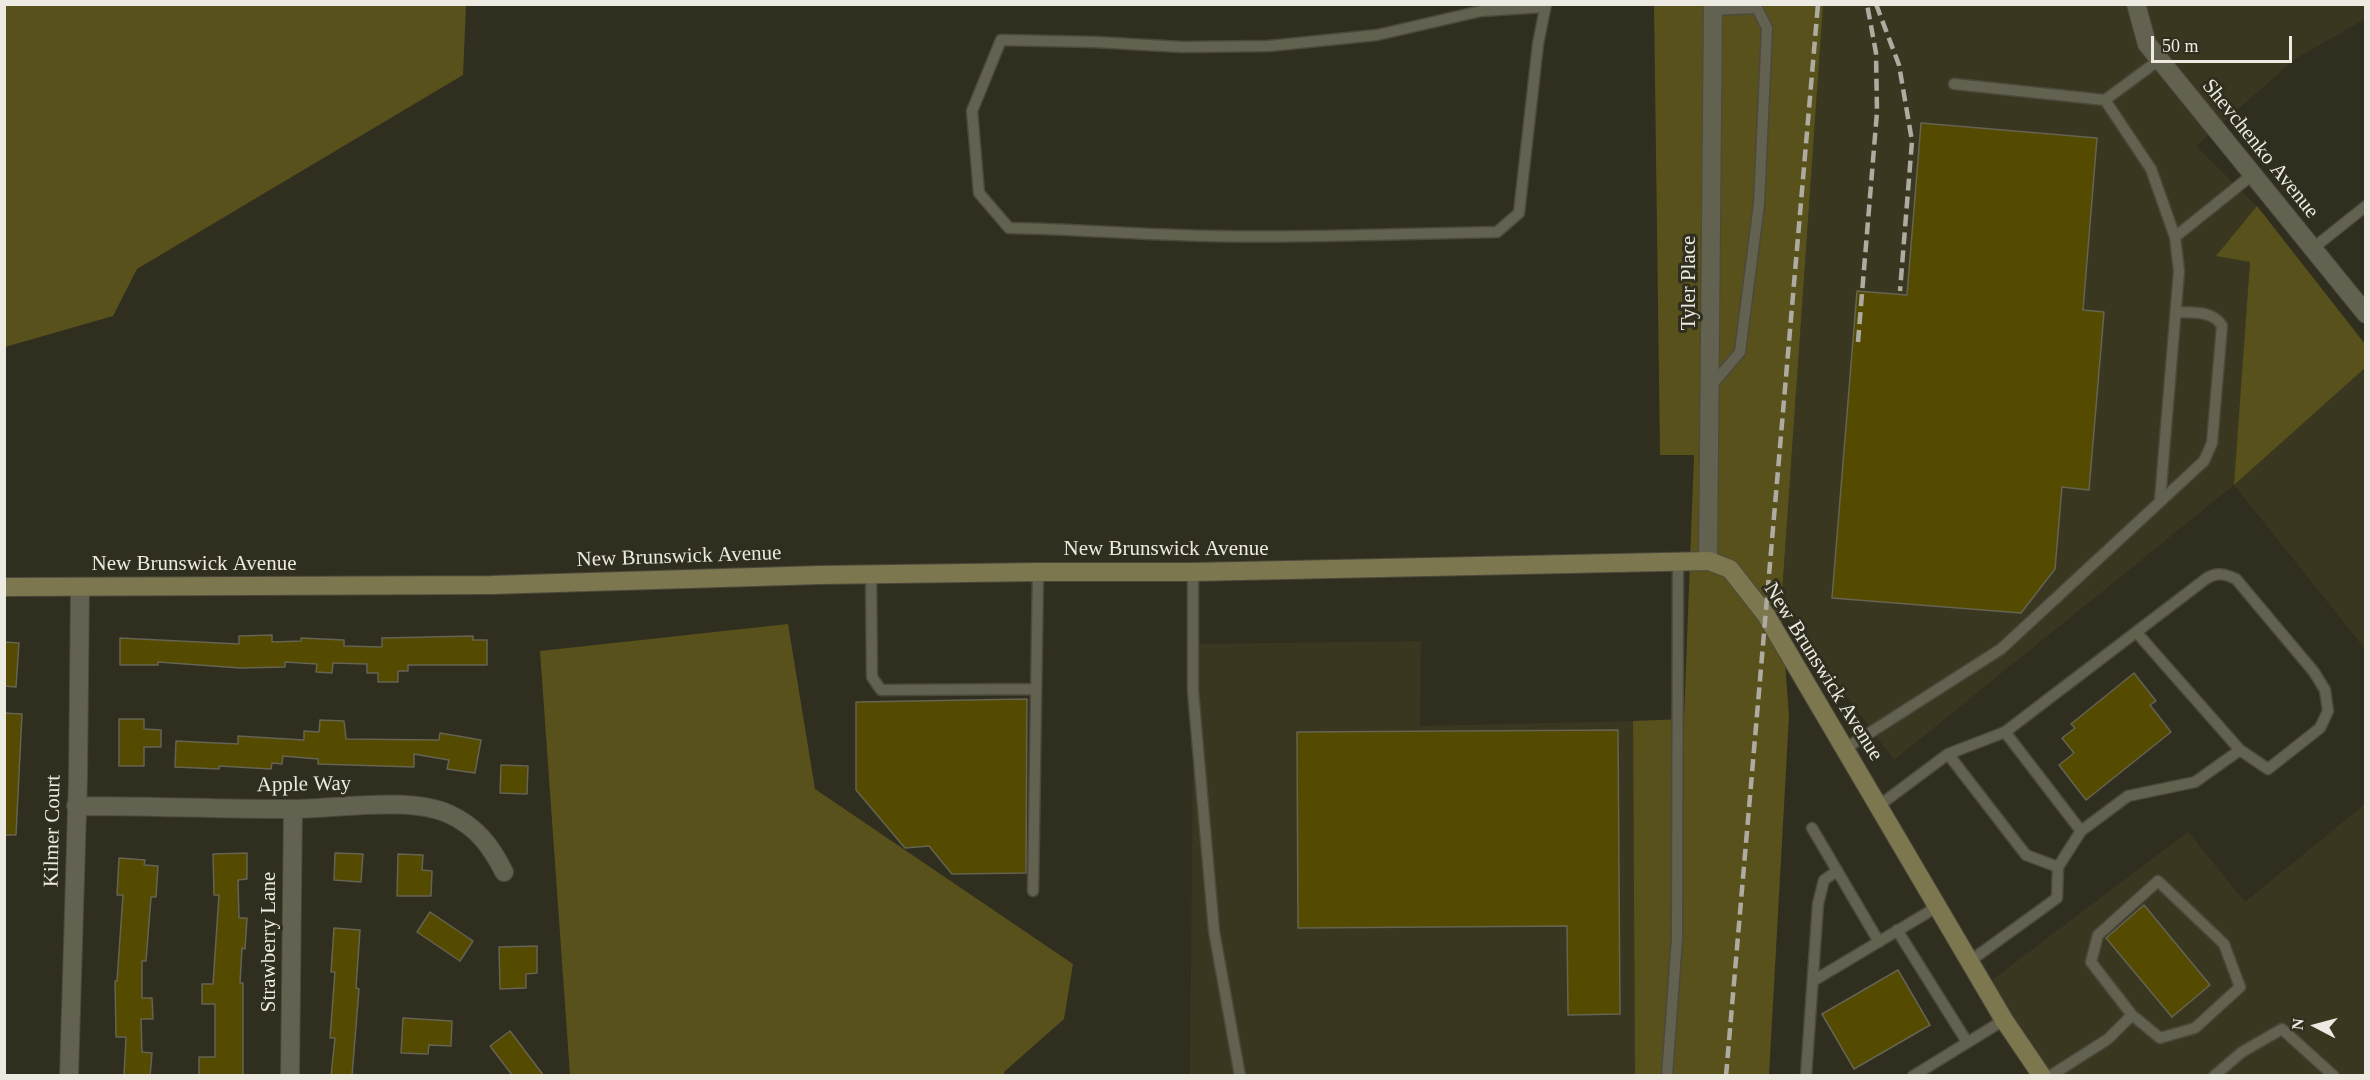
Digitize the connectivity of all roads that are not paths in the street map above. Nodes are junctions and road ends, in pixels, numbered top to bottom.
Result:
1 (2136, 4) edge
2 (1545, 6) edge
3 (1713, 7) edge
4 (2159, 60) junction
5 (1954, 84) dead end
6 (2105, 100) junction
7 (2252, 175) junction
8 (2366, 206) edge
9 (2175, 237) junction
10 (2312, 249) junction
11 (2176, 312) junction
12 (2366, 314) edge
13 (1710, 386) junction
14 (2160, 500) junction
15 (1678, 561) junction
16 (1708, 561) junction
17 (1038, 572) junction
18 (1193, 572) junction
19 (871, 574) junction
20 (80, 587) junction
21 (4, 588) edge
22 (2137, 633) junction
23 (1036, 689) junction
24 (2005, 732) junction
25 (1846, 748) junction
26 (2240, 750) junction
27 (1948, 754) junction
28 (76, 806) junction
29 (1878, 807) junction
30 (293, 809) junction
31 (1812, 828) dead end
32 (2081, 831) junction
33 (2058, 867) junction
34 (1837, 871) junction
35 (504, 872) dead end
36 (1033, 891) dead end
37 (1937, 907) junction
38 (1896, 930) junction
39 (1879, 942) junction
40 (1970, 962) junction
41 (1813, 981) junction
42 (2132, 1015) junction
43 (2004, 1020) junction
44 (1967, 1042) junction
45 (69, 1076) edge
46 (290, 1076) edge
47 (1240, 1076) edge
48 (1667, 1076) edge
49 (1806, 1076) edge
50 (1912, 1076) edge
51 (2042, 1076) edge
52 (2050, 1076) edge
53 (2214, 1076) edge
54 (2334, 1076) edge

1 - 4 street, Shevchenko Avenue
2 - 2 lane
3 - 13 street, Tyler Place
3 - 13 lane
4 - 6 lane
4 - 7 street, Shevchenko Avenue
5 - 6 lane
6 - 9 lane
7 - 9 lane
7 - 10 street, Shevchenko Avenue
8 - 10 lane
9 - 11 lane
10 - 12 street, Shevchenko Avenue
11 - 14 lane
11 - 14 lane
13 - 16 street, Tyler Place
14 - 25 lane
15 - 16 street, New Brunswick Avenue
15 - 18 street, New Brunswick Avenue
15 - 48 lane
16 - 25 street, New Brunswick Avenue
17 - 18 street, New Brunswick Avenue
17 - 19 street, New Brunswick Avenue
17 - 23 lane
18 - 47 lane
19 - 20 street, New Brunswick Avenue
19 - 23 lane
20 - 21 street, New Brunswick Avenue
20 - 28 street, Kilmer Court
22 - 24 lane
22 - 26 lane
22 - 26 lane
23 - 36 lane
24 - 27 lane
24 - 32 lane
25 - 29 street, New Brunswick Avenue
26 - 32 lane
27 - 29 lane
27 - 33 lane
28 - 30 street, Apple Way
28 - 45 street, Kilmer Court
29 - 37 street, New Brunswick Avenue
30 - 35 street, Apple Way
30 - 46 street, Strawberry Lane
31 - 34 lane
32 - 33 lane
33 - 40 lane
34 - 39 lane
34 - 41 lane
37 - 38 lane
37 - 40 street, New Brunswick Avenue
38 - 39 lane
38 - 44 lane
39 - 41 lane
40 - 43 street, New Brunswick Avenue
41 - 49 lane
42 - 42 lane
42 - 52 lane
43 - 44 lane
43 - 51 street, New Brunswick Avenue
44 - 50 lane
53 - 54 lane

